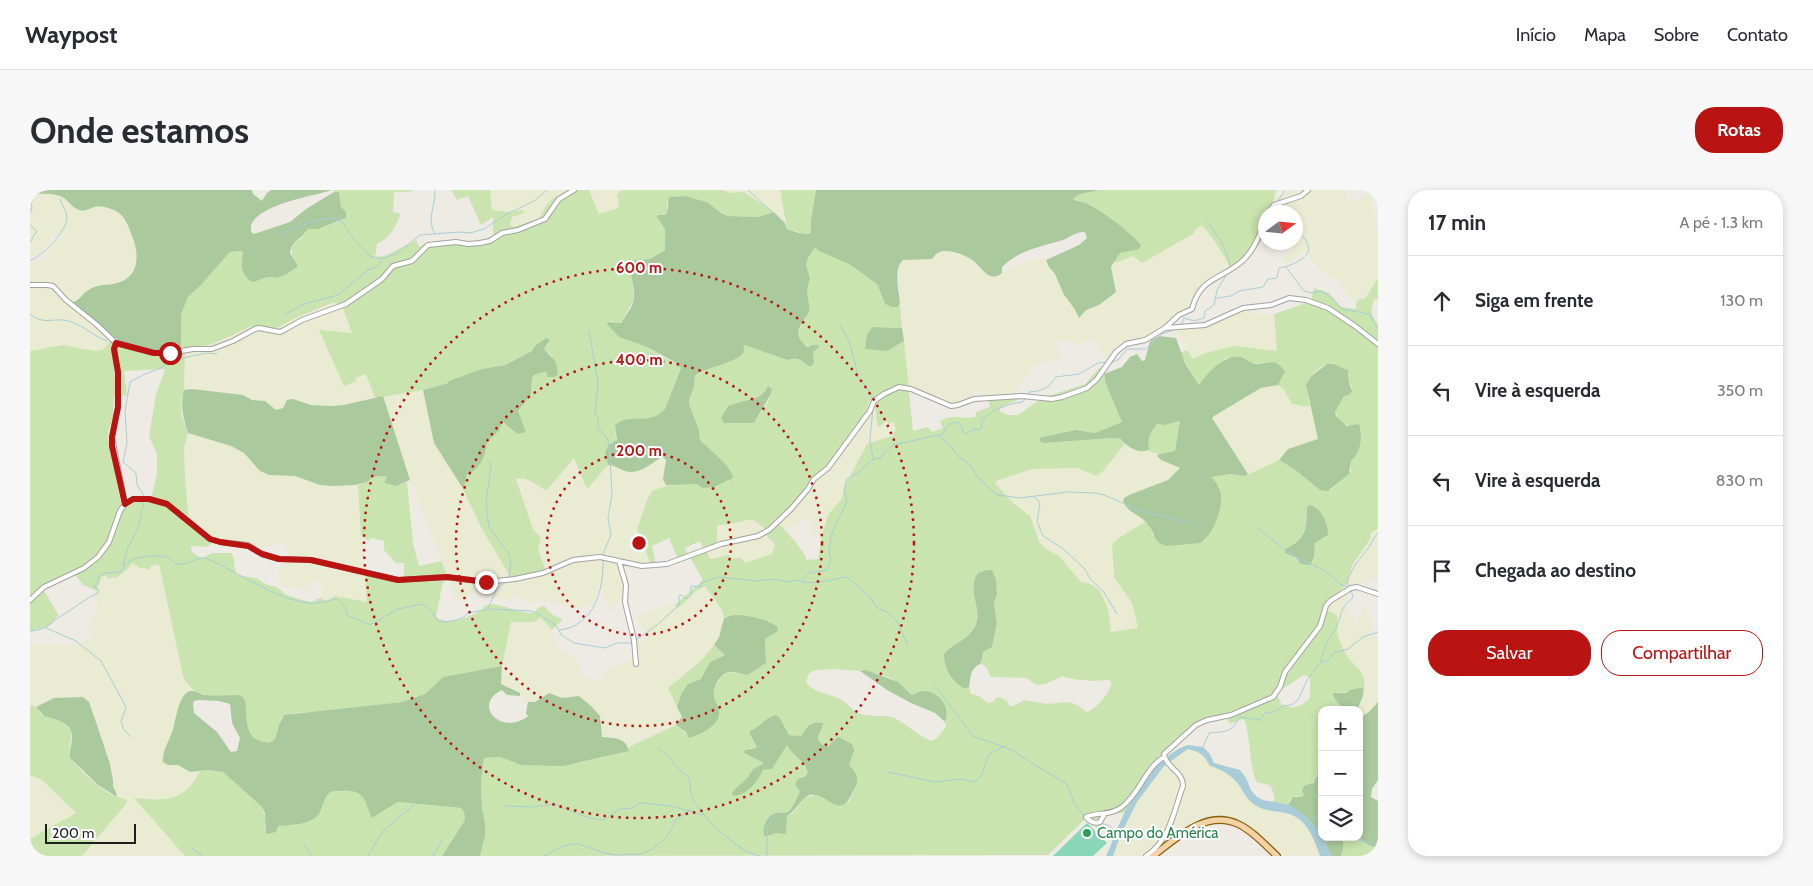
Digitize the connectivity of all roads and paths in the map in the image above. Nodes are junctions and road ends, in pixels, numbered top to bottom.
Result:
1 (574, 190) edge
2 (1308, 190) edge
3 (1274, 205) edge
4 (1258, 239) edge
5 (30, 286) edge
6 (1165, 328) junction
7 (116, 343) junction
8 (1378, 344) edge
9 (125, 504) junction
10 (620, 561) junction
11 (1378, 594) edge
12 (30, 600) edge
13 (636, 664) dead end
14 (1164, 758) junction
15 (1104, 815) dead end
16 (1146, 856) edge
17 (1153, 856) edge
18 (1277, 856) edge

1 - 7 street
2 - 3 street
4 - 6 street
5 - 7 street
6 - 8 street
6 - 10 street
7 - 9 street
9 - 10 street
9 - 12 street
10 - 13 street
11 - 14 street
14 - 15 street
14 - 16 street
17 - 18 main road

